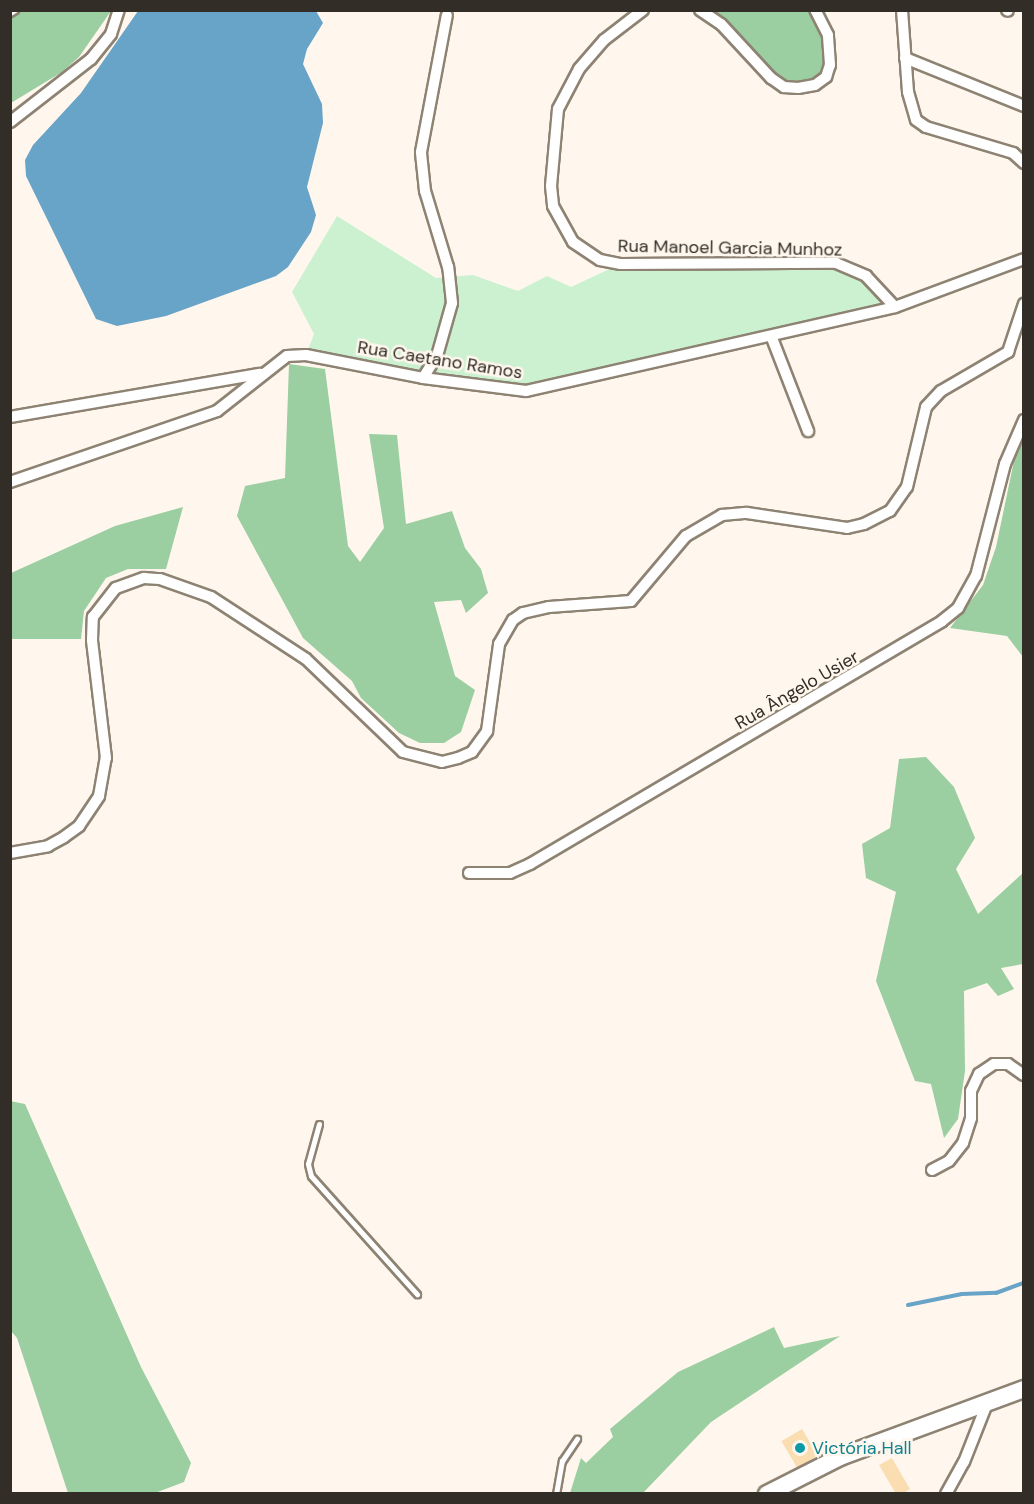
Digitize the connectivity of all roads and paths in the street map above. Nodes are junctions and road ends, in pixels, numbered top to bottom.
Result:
1 (15, 10) edge
2 (120, 10) edge
3 (643, 10) edge
4 (700, 10) edge
5 (815, 10) edge
6 (902, 10) edge
7 (10, 13) edge
8 (447, 15) dead end
9 (905, 58) junction
10 (1023, 106) edge
11 (10, 122) edge
12 (1023, 163) edge
13 (1023, 259) edge
14 (1023, 304) edge
15 (895, 307) junction
16 (772, 338) junction
17 (261, 374) junction
18 (423, 378) junction
19 (10, 417) edge
20 (1023, 420) edge
21 (808, 431) dead end
22 (10, 482) edge
23 (10, 853) edge
24 (469, 873) dead end
25 (1023, 1075) edge
26 (319, 1124) dead end
27 (932, 1170) dead end
28 (417, 1294) dead end
29 (1023, 1389) edge
30 (988, 1401) junction
31 (577, 1439) dead end
32 (556, 1494) edge
33 (766, 1494) edge
34 (946, 1494) edge

1 - 7 lane
2 - 11 street
3 - 15 street, Rua Manoel Garcia Munhoz
4 - 5 street
6 - 9 street
8 - 18 street
9 - 10 street
9 - 12 street
13 - 15 street, Rua Caetano Ramos
14 - 23 street
15 - 16 street, Rua Caetano Ramos
16 - 18 street, Rua Caetano Ramos
16 - 21 street
17 - 18 street, Rua Caetano Ramos
17 - 19 street
17 - 22 street, Rua Caetano Ramos
20 - 24 street, Rua Ângelo Usier
25 - 27 street
26 - 28 lane
29 - 30 street
30 - 33 street
30 - 34 street
31 - 32 lane

